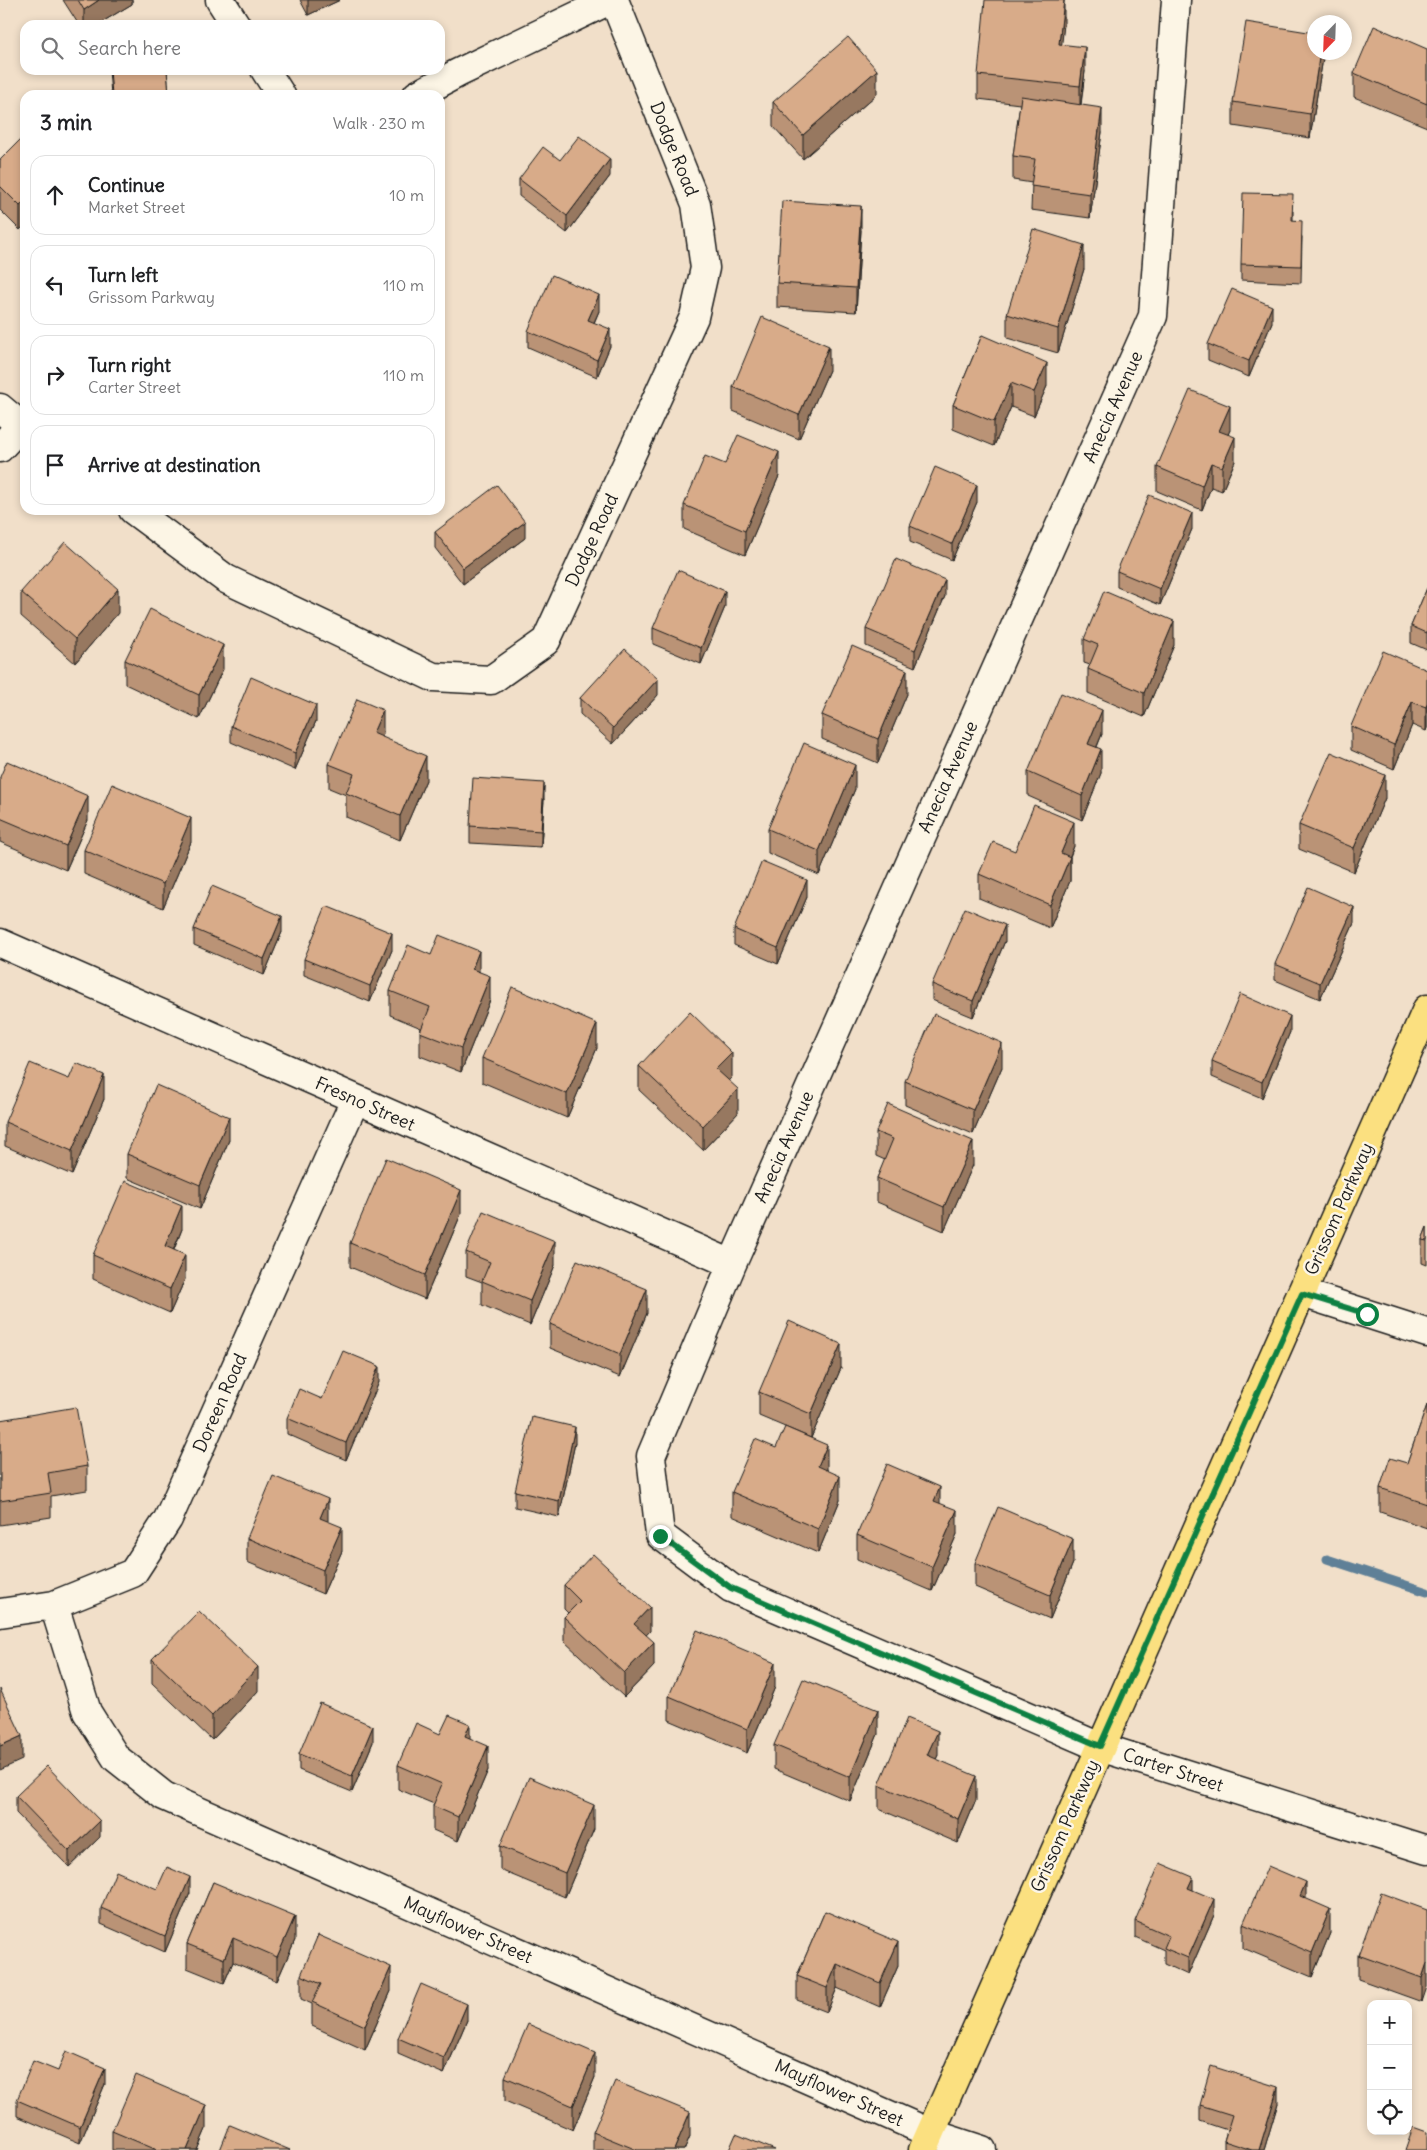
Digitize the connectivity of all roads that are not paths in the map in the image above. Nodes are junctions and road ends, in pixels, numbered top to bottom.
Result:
1 (220, 0) edge
2 (610, 0) edge
3 (614, 0) edge
4 (1176, 0) edge
5 (233, 20) edge
6 (268, 75) edge
7 (278, 90) edge
8 (426, 90) edge
9 (0, 408) edge
10 (20, 423) edge
11 (20, 428) edge
12 (0, 448) edge
13 (141, 515) edge
14 (0, 943) edge
15 (1427, 1010) edge
16 (356, 1100) junction
17 (732, 1264) junction
18 (1302, 1294) junction
19 (1427, 1333) edge
20 (660, 1536) joint
21 (54, 1605) junction
22 (0, 1613) edge
23 (1100, 1746) junction
24 (1427, 1850) edge
25 (927, 2141) edge
26 (982, 2150) edge

1 - 5 street
2 - 8 street
3 - 13 street, Dodge Road
4 - 17 street, Anecia Avenue
6 - 7 street
9 - 10 street
11 - 12 street
14 - 16 street, Fresno Street
15 - 18 main road, Grissom Parkway
16 - 17 street, Fresno Street
16 - 21 street, Doreen Road
17 - 20 street, Anecia Avenue
18 - 19 street
18 - 23 main road, Grissom Parkway
20 - 23 street, Carter Street
21 - 22 street, Doreen Road
21 - 25 street, Mayflower Street
23 - 24 street, Carter Street
23 - 25 main road, Grissom Parkway
25 - 26 street, Mayflower Street

